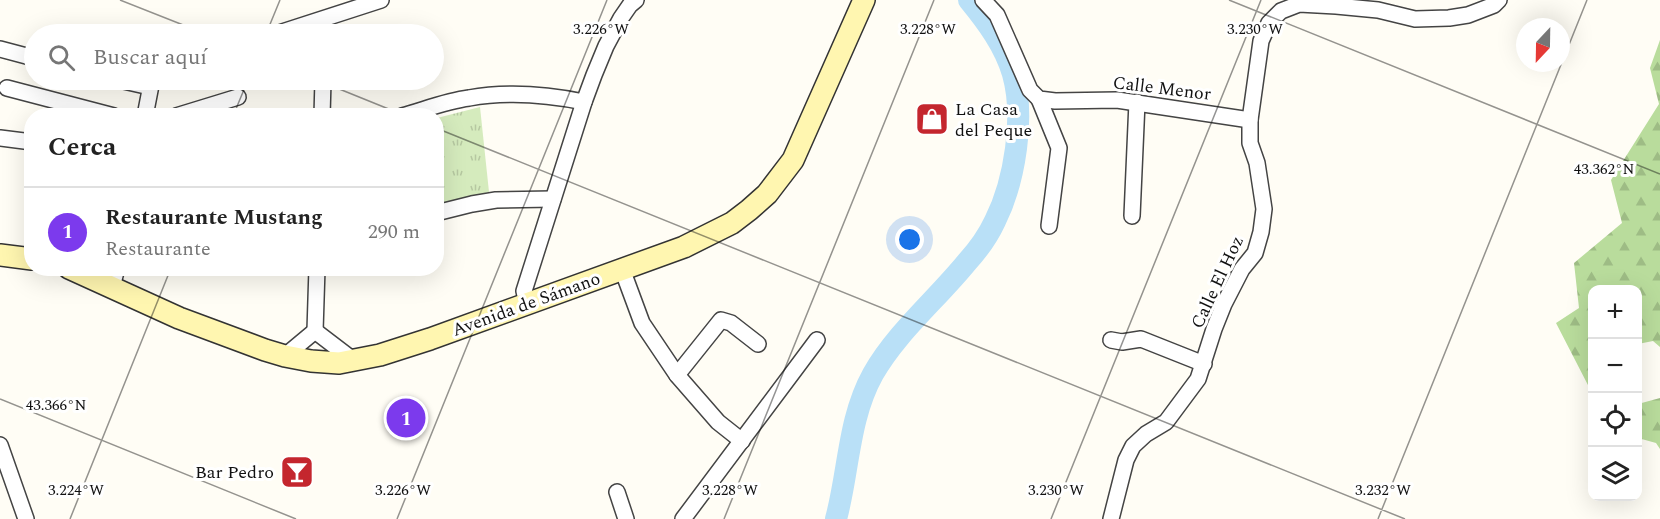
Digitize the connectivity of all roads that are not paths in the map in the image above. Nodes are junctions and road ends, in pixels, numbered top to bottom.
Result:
1 (381, 0) edge
2 (864, 0) edge
3 (983, 0) edge
4 (1499, 0) edge
5 (629, 2) edge
6 (1295, 3) edge
7 (326, 19) junction
8 (309, 24) edge
9 (326, 24) edge
10 (0, 49) edge
11 (24, 55) edge
12 (7, 88) dead end
13 (151, 90) edge
14 (323, 90) edge
15 (238, 97) dead end
16 (1039, 99) junction
17 (584, 102) junction
18 (1137, 102) junction
19 (83, 108) edge
20 (150, 108) edge
21 (202, 108) edge
22 (322, 108) edge
23 (431, 108) edge
24 (1250, 120) junction
25 (0, 138) edge
26 (24, 141) edge
27 (553, 199) junction
28 (444, 211) edge
29 (1131, 216) dead end
30 (1049, 226) dead end
31 (0, 255) edge
32 (24, 258) edge
33 (622, 269) junction
34 (317, 276) edge
35 (114, 278) edge
36 (527, 304) junction
37 (315, 331) junction
38 (818, 340) dead end
39 (1111, 340) dead end
40 (758, 344) dead end
41 (285, 356) junction
42 (353, 360) junction
43 (1204, 364) junction
44 (677, 375) junction
45 (742, 441) junction
46 (0, 445) edge
47 (617, 492) dead end
48 (26, 519) edge
49 (626, 519) edge
50 (683, 519) edge
51 (1111, 519) edge

1 - 7 street
2 - 33 street, Avenida de Sámano
3 - 16 street
4 - 6 street, Calle El Hoz
5 - 17 street
6 - 24 street, Calle El Hoz
7 - 8 street
7 - 9 street
10 - 11 street
12 - 19 street
13 - 20 street
14 - 22 street
15 - 21 street
16 - 18 street, Calle Menor
16 - 30 street
17 - 23 street
17 - 27 street
18 - 24 street, Calle Menor
18 - 29 street
24 - 43 street, Calle El Hoz
25 - 26 street
27 - 28 street
27 - 36 street
31 - 32 street
33 - 36 street, Avenida de Sámano
33 - 44 street
34 - 37 street
35 - 41 street, Avenida de Sámano
36 - 42 street, Avenida de Sámano
37 - 41 street
37 - 42 street
38 - 45 street
39 - 43 street
40 - 44 street
41 - 42 street, Avenida de Sámano
43 - 51 street, Calle El Hoz
44 - 45 street
45 - 50 street
46 - 48 street
47 - 49 street

